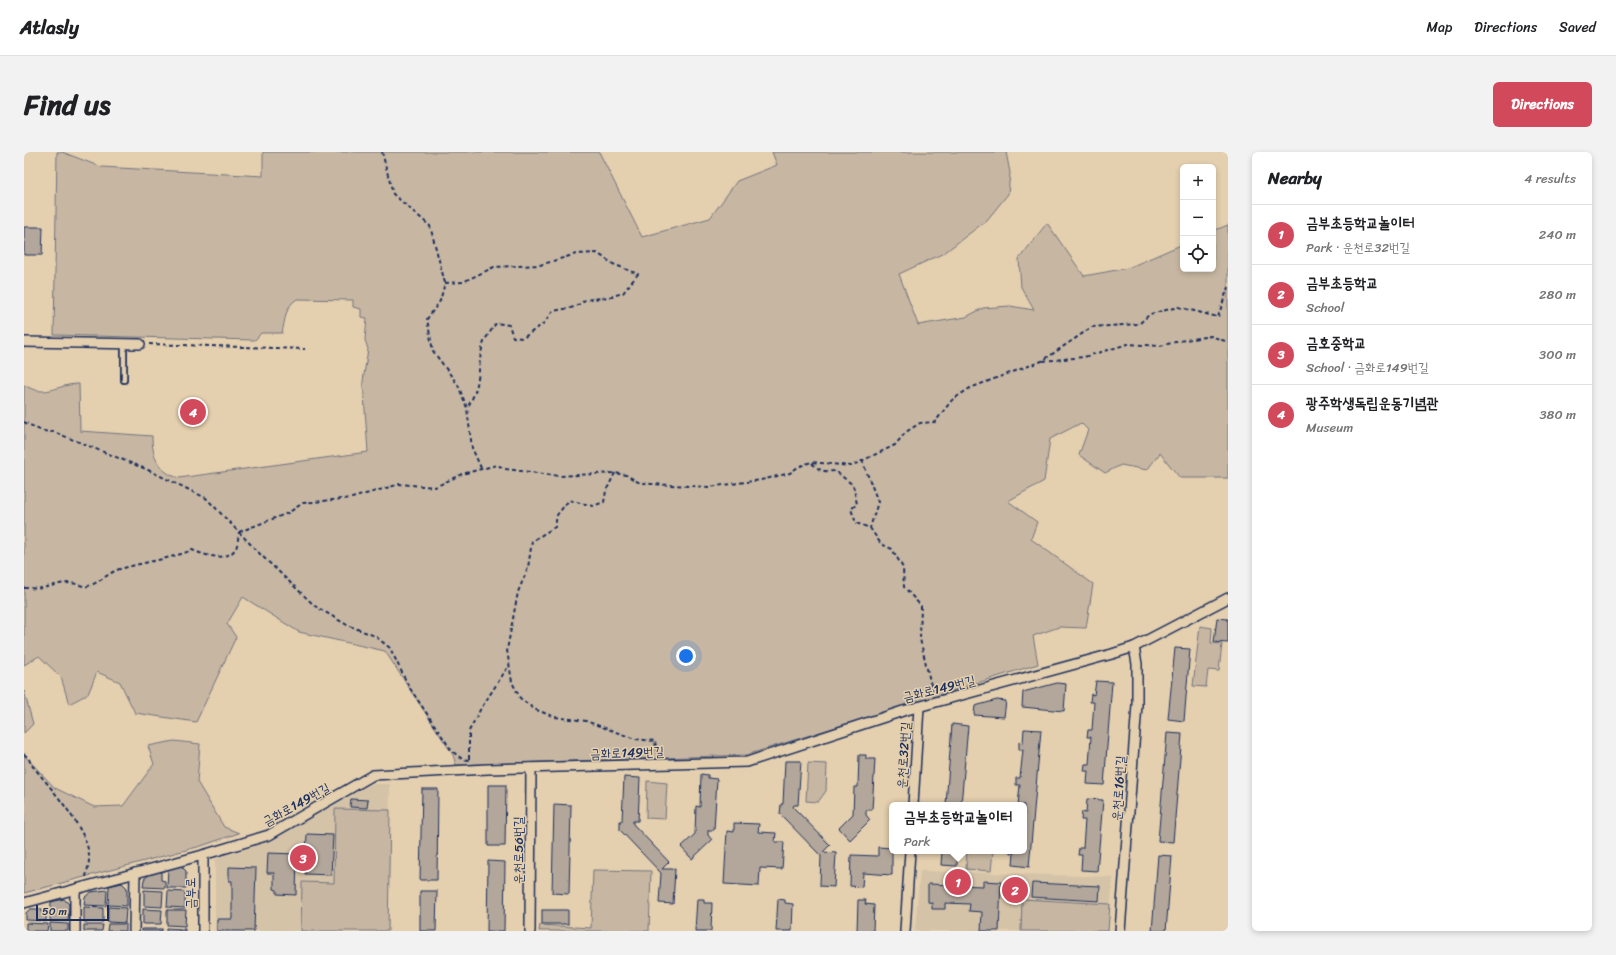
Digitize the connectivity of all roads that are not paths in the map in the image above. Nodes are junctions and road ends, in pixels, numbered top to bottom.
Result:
1 (24, 342) edge
2 (124, 343) junction
3 (140, 344) road end
4 (124, 380) dead end
5 (1228, 598) edge
6 (1134, 646) junction
7 (920, 707) junction
8 (531, 768) junction
9 (913, 802) edge
10 (910, 854) edge
11 (204, 855) junction
12 (135, 873) junction
13 (75, 890) junction
14 (24, 903) edge
15 (75, 931) edge
16 (134, 931) edge
17 (203, 931) edge
18 (530, 931) edge
19 (905, 931) edge
20 (1120, 931) edge

1 - 2 street
2 - 3 street
2 - 4 lane
5 - 6 street, 금화로149번길
6 - 7 street, 금화로149번길
6 - 20 street, 운천로16번길
7 - 8 street, 금화로149번길
7 - 9 street, 운천로32번길
8 - 11 street, 금화로149번길
8 - 18 street, 운천로56번길
10 - 19 street
11 - 12 street, 금화로149번길
11 - 17 street, 금부로
12 - 13 street, 금화로149번길
12 - 16 street
13 - 14 street, 금화로149번길
13 - 15 street

